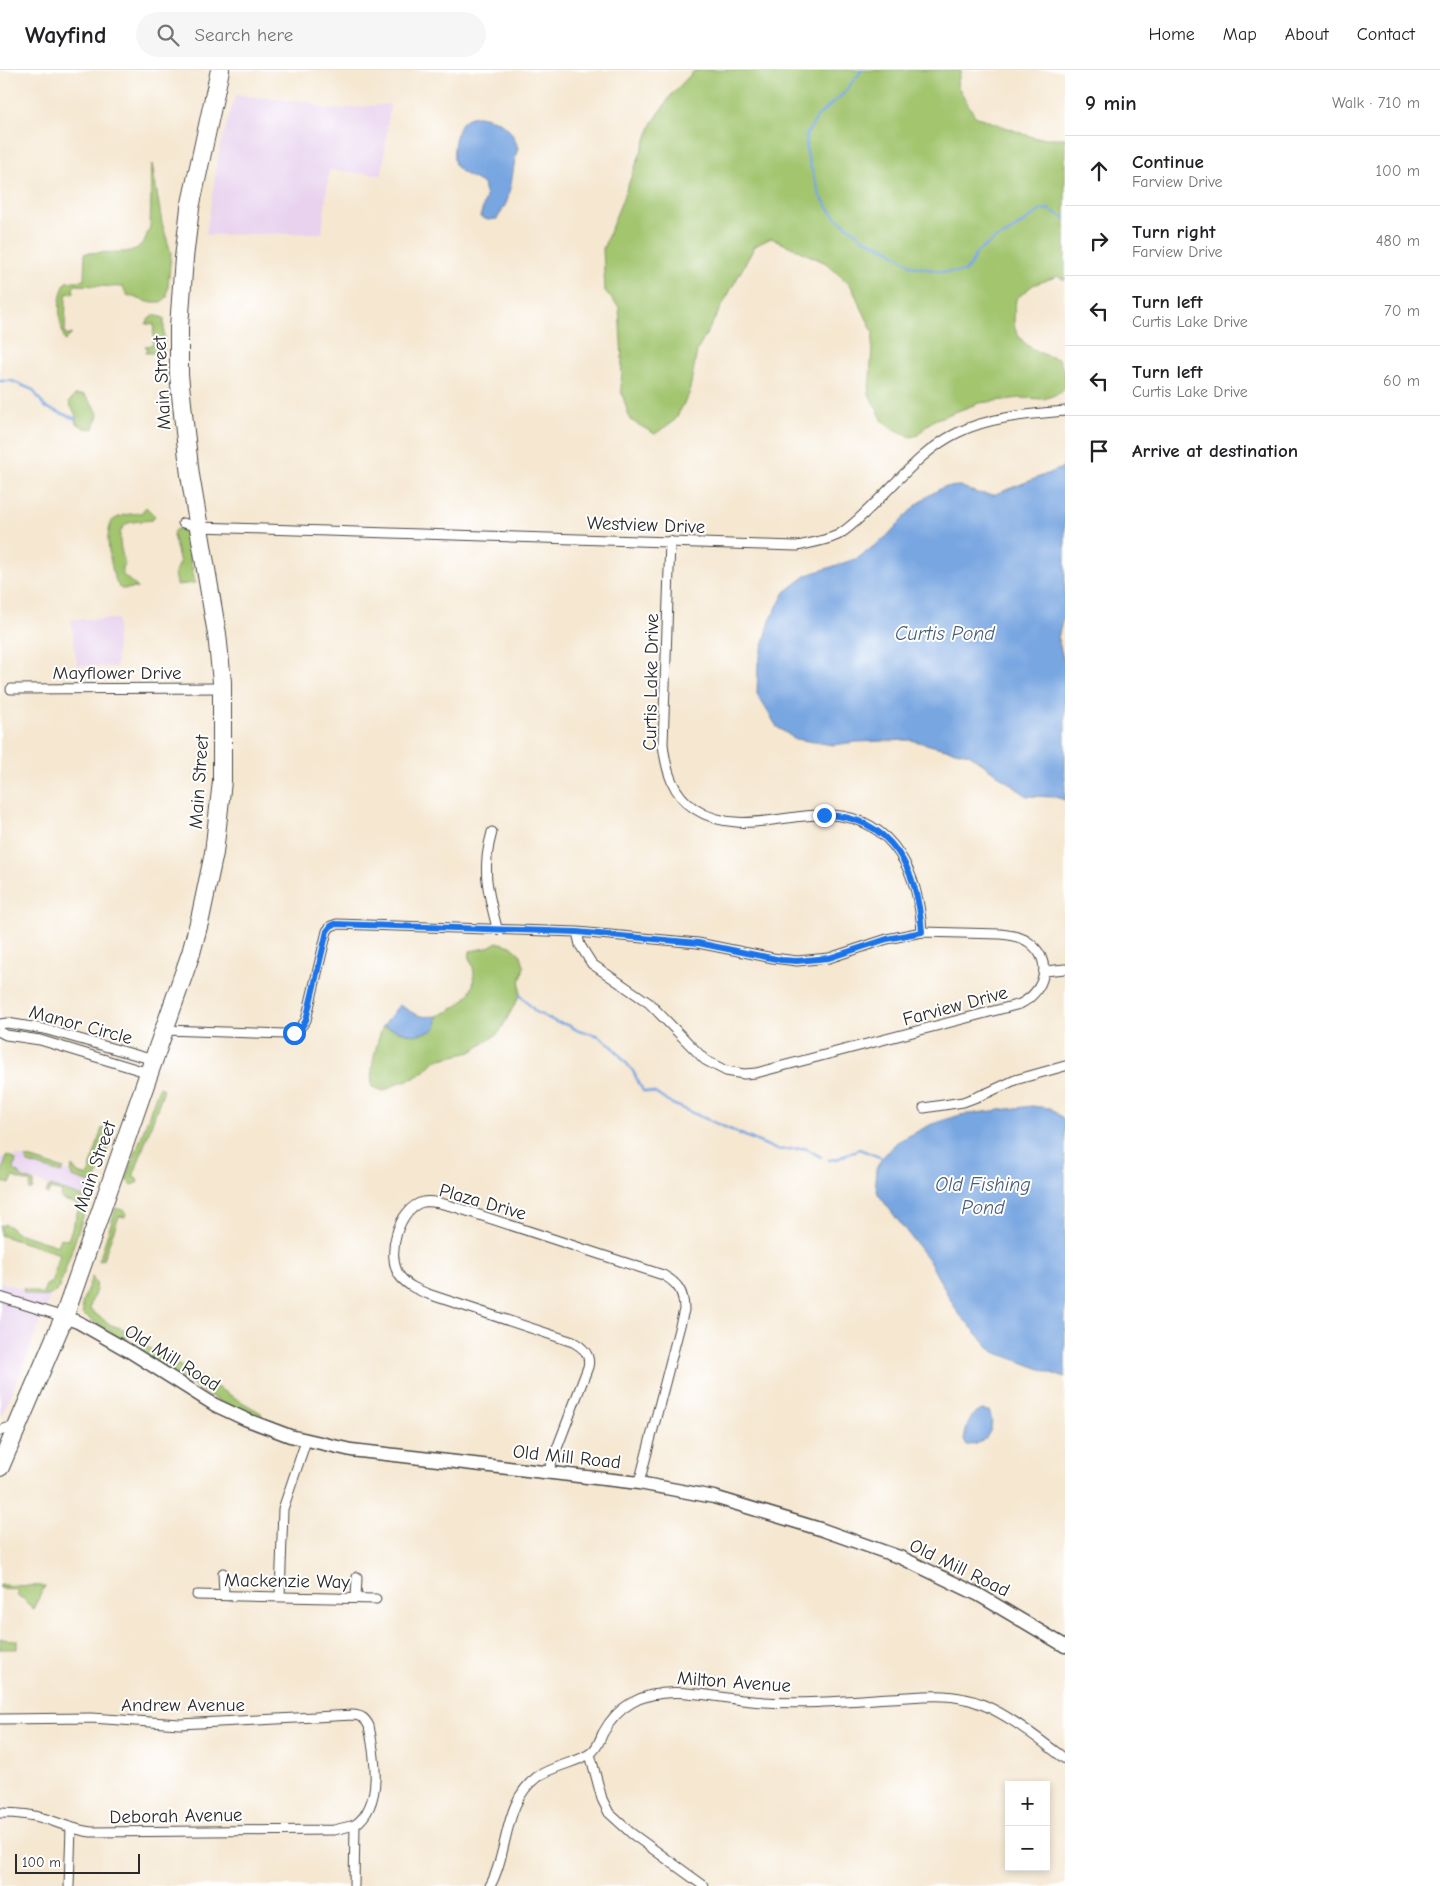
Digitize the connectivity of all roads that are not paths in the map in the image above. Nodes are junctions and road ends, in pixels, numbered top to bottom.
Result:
1 (220, 70) edge
2 (1065, 411) edge
3 (191, 525) junction
4 (670, 541) junction
5 (222, 688) junction
6 (11, 689) dead end
7 (492, 832) dead end
8 (497, 928) junction
9 (577, 932) junction
10 (922, 932) junction
11 (1065, 969) edge
12 (1044, 971) junction
13 (0, 1024) edge
14 (164, 1030) junction
15 (0, 1032) edge
16 (152, 1066) junction
17 (1065, 1066) edge
18 (924, 1108) dead end
19 (0, 1297) edge
20 (64, 1316) junction
21 (9, 1429) edge
22 (306, 1441) junction
23 (0, 1467) edge
24 (548, 1472) junction
25 (639, 1483) junction
26 (224, 1573) dead end
27 (357, 1577) dead end
28 (197, 1595) dead end
29 (224, 1595) junction
30 (280, 1596) junction
31 (356, 1598) junction
32 (376, 1599) dead end
33 (1065, 1646) edge
34 (0, 1720) edge
35 (590, 1754) junction
36 (1064, 1758) edge
37 (0, 1813) edge
38 (355, 1825) junction
39 (71, 1828) junction
40 (69, 1886) edge
41 (354, 1886) edge
42 (490, 1886) edge
43 (704, 1886) edge

1 - 3 highway, Main Street
2 - 4 street, Westview Drive
3 - 4 street, Westview Drive
3 - 5 highway, Main Street
4 - 10 street, Curtis Lake Drive
5 - 6 street, Mayflower Drive
5 - 14 highway, Main Street
7 - 8 street
8 - 9 street
8 - 14 street
9 - 10 street
9 - 12 street, Farview Drive
10 - 12 street
11 - 12 street
13 - 16 street, Manor Circle
14 - 16 highway, Main Street
15 - 16 street, Manor Circle
16 - 20 highway, Main Street
17 - 18 street
19 - 20 street
20 - 21 highway, Main Street
20 - 22 street, Old Mill Road
21 - 23 highway, Main Street
22 - 24 street, Old Mill Road
22 - 30 street
24 - 25 street, Old Mill Road
24 - 25 street, Plaza Drive
25 - 33 street, Old Mill Road
26 - 29 street
27 - 31 street
28 - 29 street, Mackenzie Way
29 - 30 street, Mackenzie Way
30 - 31 street, Mackenzie Way
31 - 32 street, Mackenzie Way
34 - 38 street, Andrew Avenue
35 - 36 street, Milton Avenue
35 - 42 street
35 - 43 street
37 - 39 street, Deborah Avenue
38 - 39 street, Deborah Avenue
38 - 41 street
39 - 40 street

